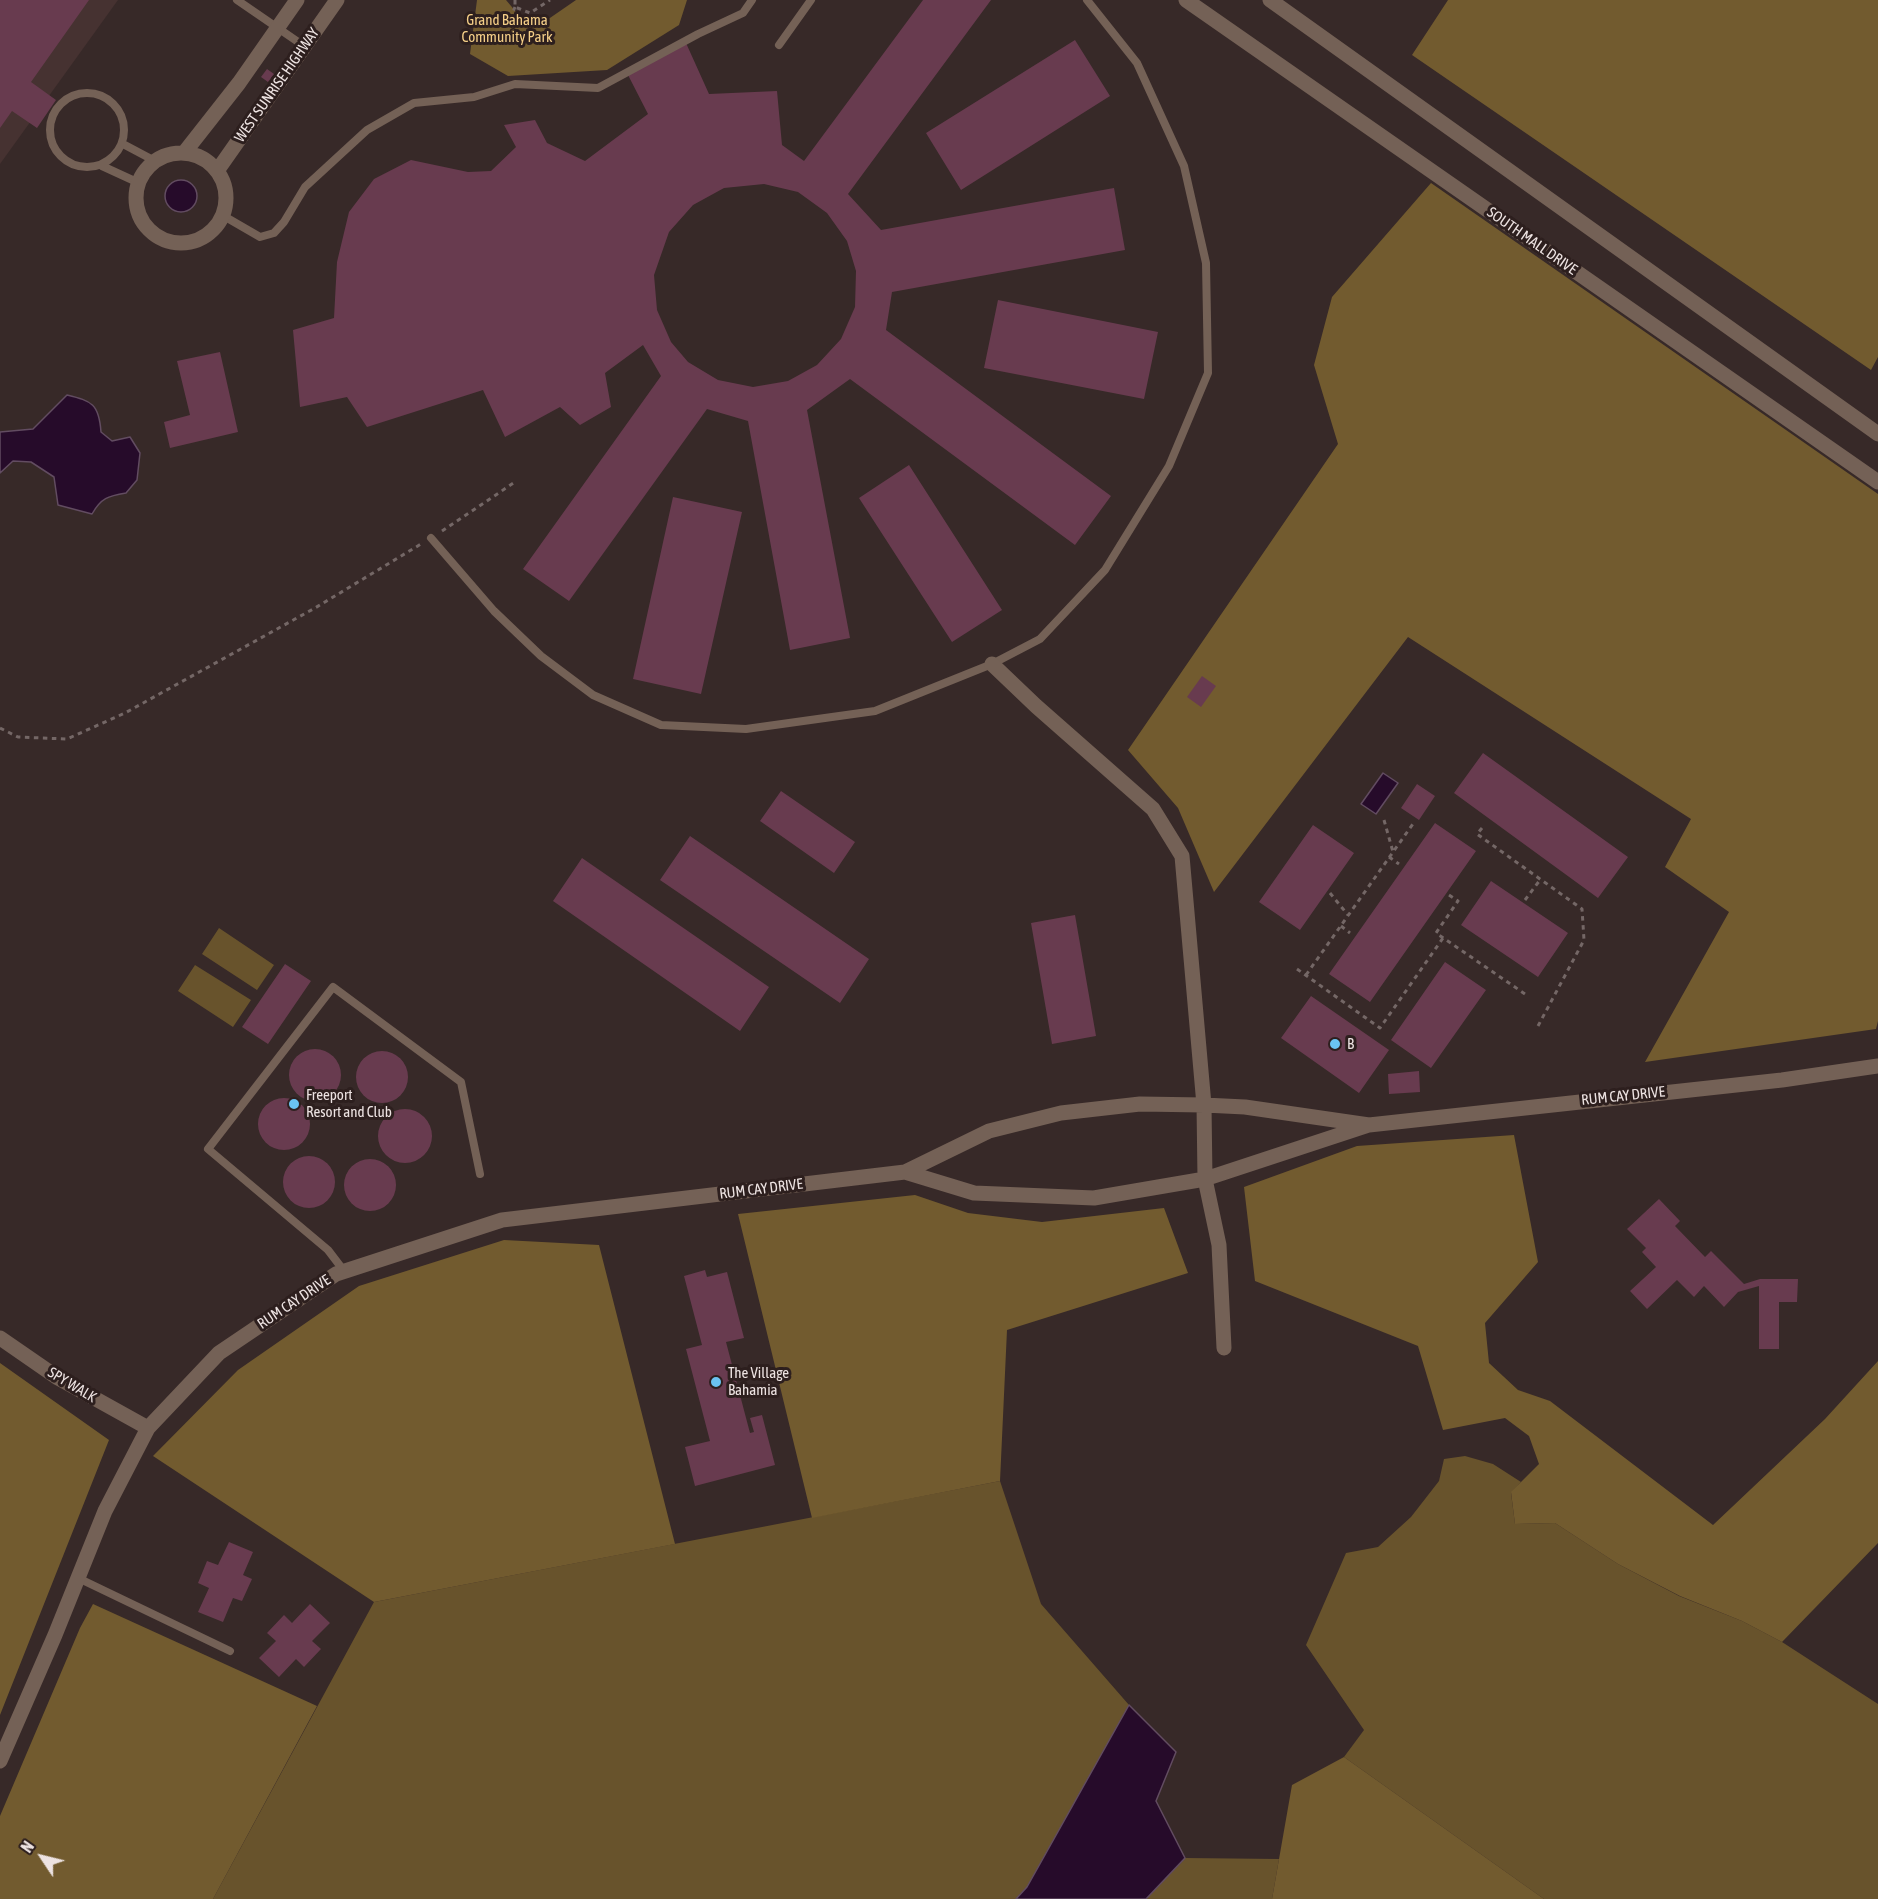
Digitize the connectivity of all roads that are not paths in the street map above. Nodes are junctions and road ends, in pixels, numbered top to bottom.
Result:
1 (237, 0) edge
2 (297, 0) edge
3 (337, 0) edge
4 (752, 0) edge
5 (811, 0) edge
6 (1087, 0) edge
7 (1186, 0) edge
8 (1270, 0) edge
9 (277, 28) junction
10 (779, 45) dead end
11 (304, 46) junction
12 (123, 144) junction
13 (184, 153) junction
14 (155, 161) junction
15 (102, 166) junction
16 (217, 171) junction
17 (139, 183) junction
18 (222, 215) junction
19 (1878, 434) edge
20 (1878, 482) edge
21 (431, 538) road end
22 (993, 664) junction
23 (1878, 1066) edge
24 (1204, 1105) junction
25 (1368, 1125) junction
26 (905, 1172) junction
27 (480, 1174) dead end
28 (1205, 1179) junction
29 (344, 1271) junction
30 (0, 1338) edge
31 (1224, 1348) dead end
32 (148, 1428) junction
33 (78, 1578) junction
34 (230, 1651) dead end
35 (0, 1761) edge

1 - 9 lane
2 - 9 street
3 - 11 street, WEST SUNRISE HIGHWAY
4 - 18 lane
5 - 10 lane
6 - 22 lane
7 - 20 street, SOUTH MALL DRIVE
8 - 19 street
9 - 11 lane
9 - 13 street
11 - 16 street, WEST SUNRISE HIGHWAY
12 - 14 lane
12 - 15 lane
12 - 15 lane
13 - 14 street
13 - 16 street
14 - 17 street
15 - 17 lane
16 - 18 street
17 - 18 street
21 - 22 lane
22 - 24 street
23 - 25 street, RUM CAY DRIVE
24 - 25 street, RUM CAY DRIVE
24 - 26 street, RUM CAY DRIVE
24 - 28 street
25 - 28 street, RUM CAY DRIVE
26 - 28 street, RUM CAY DRIVE
26 - 29 street, RUM CAY DRIVE
27 - 29 lane
28 - 31 street
29 - 32 street, RUM CAY DRIVE
30 - 32 street, SPY WALK
32 - 33 street, RUM CAY DRIVE
33 - 34 lane
33 - 35 street, RUM CAY DRIVE

